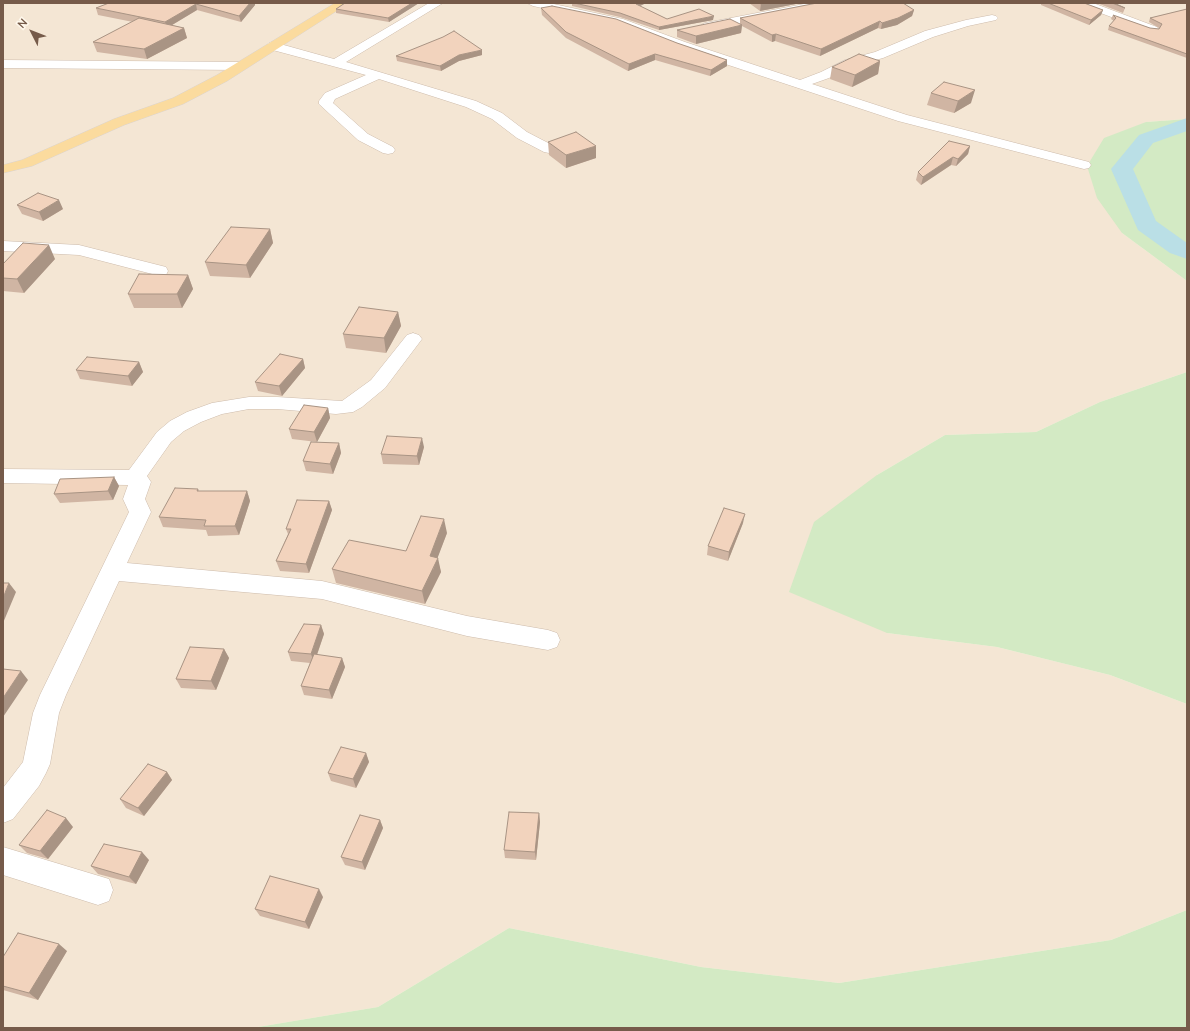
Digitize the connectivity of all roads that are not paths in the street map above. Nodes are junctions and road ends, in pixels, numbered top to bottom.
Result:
1 (343, 3) edge
2 (437, 3) edge
3 (533, 3) edge
4 (826, 3) edge
5 (1083, 3) edge
6 (992, 18) dead end
7 (1154, 28) edge
8 (696, 29) edge
9 (682, 32) edge
10 (659, 36) junction
11 (273, 46) junction
12 (336, 63) junction
13 (3, 64) edge
14 (241, 66) junction
15 (378, 75) junction
16 (800, 84) junction
17 (388, 150) dead end
18 (549, 150) edge
19 (1084, 165) dead end
20 (3, 169) edge
21 (3, 246) edge
22 (160, 271) dead end
23 (412, 339) dead end
24 (3, 476) edge
25 (135, 478) junction
26 (112, 571) junction
27 (548, 640) dead end
28 (3, 810) edge
29 (3, 861) edge
30 (98, 890) dead end

1 - 11 main road
2 - 12 street
3 - 10 street
4 - 8 street
5 - 7 street
6 - 16 street
9 - 10 street
10 - 16 street
11 - 12 street
11 - 14 main road
12 - 15 street
13 - 14 street
14 - 20 main road
15 - 17 street
15 - 18 street
16 - 19 street
21 - 22 street
23 - 25 street
24 - 25 street
25 - 26 street
26 - 27 street
26 - 28 street
29 - 30 street

